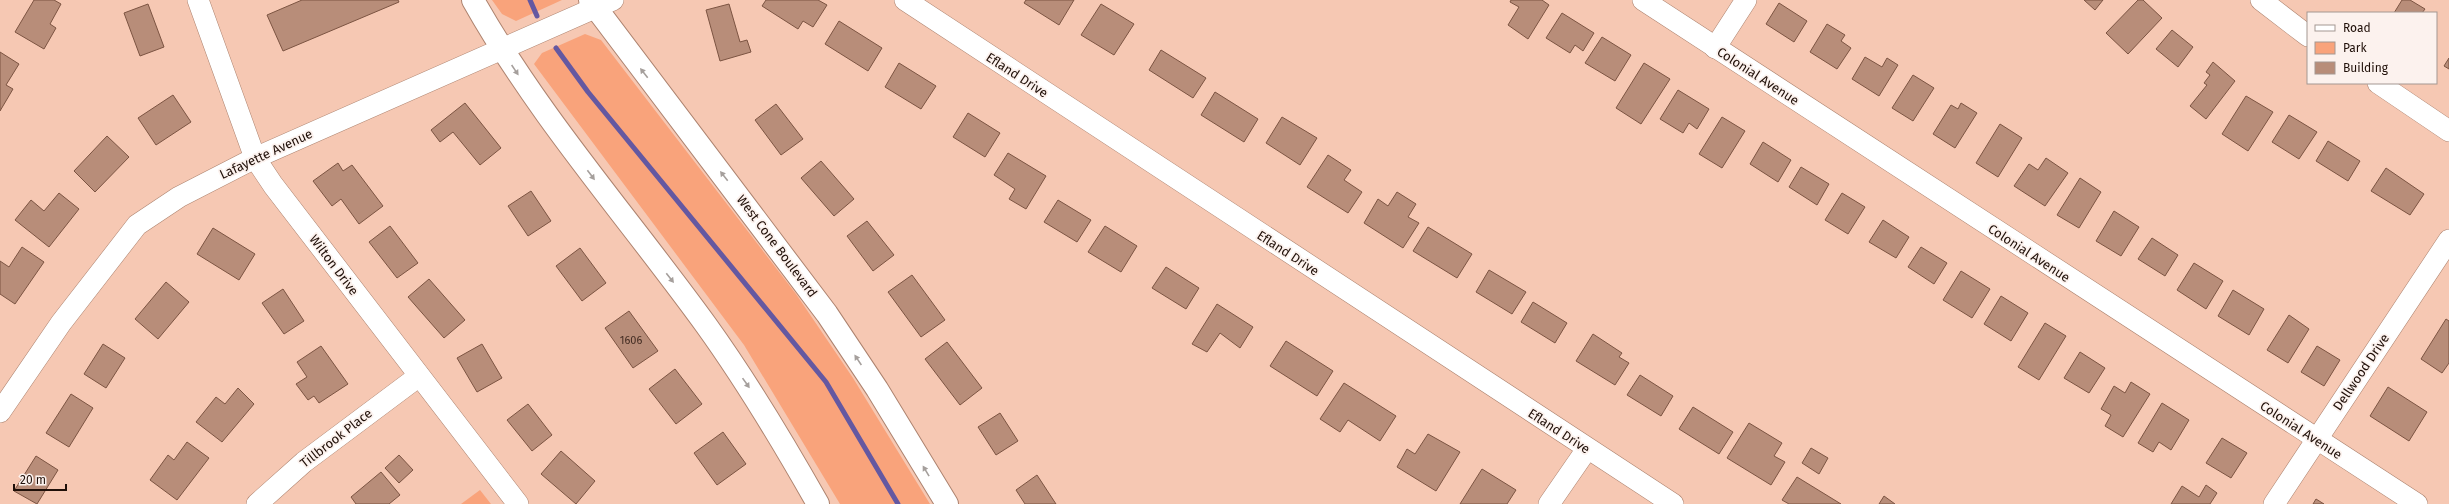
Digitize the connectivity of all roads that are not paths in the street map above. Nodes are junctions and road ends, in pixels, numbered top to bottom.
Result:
1 (198, 0) edge
2 (474, 0) edge
3 (905, 0) edge
4 (1643, 0) edge
5 (1746, 0) edge
6 (2260, 0) edge
7 (599, 3) edge
8 (2307, 35) edge
9 (1715, 48) junction
10 (501, 49) junction
11 (2379, 84) edge
12 (2449, 131) edge
13 (255, 158) junction
14 (2449, 240) edge
15 (418, 376) junction
16 (0, 412) edge
17 (2317, 439) junction
18 (1587, 449) junction
19 (257, 504) edge
20 (518, 504) edge
21 (818, 504) edge
22 (947, 504) edge
23 (1550, 504) edge
24 (1673, 504) edge
25 (2274, 504) edge
26 (2417, 504) edge

1 - 13 street, Wilton Drive
2 - 10 main road
3 - 18 street, Efland Drive
4 - 9 street, Colonial Avenue
5 - 9 street
6 - 8 street
7 - 10 street, Lafayette Avenue
22 -> 7 main road, West Cone Boulevard
9 - 17 street, Colonial Avenue
10 - 13 street, Lafayette Avenue
10 -> 21 main road
11 - 12 street
13 - 15 street, Wilton Drive
13 - 16 street, Lafayette Avenue
14 - 17 street, Dellwood Drive
15 - 19 street, Tillbrook Place
15 - 20 street, Wilton Drive
17 - 25 street, Dellwood Drive
17 - 26 street, Colonial Avenue
18 - 23 street
18 - 24 street, Efland Drive

